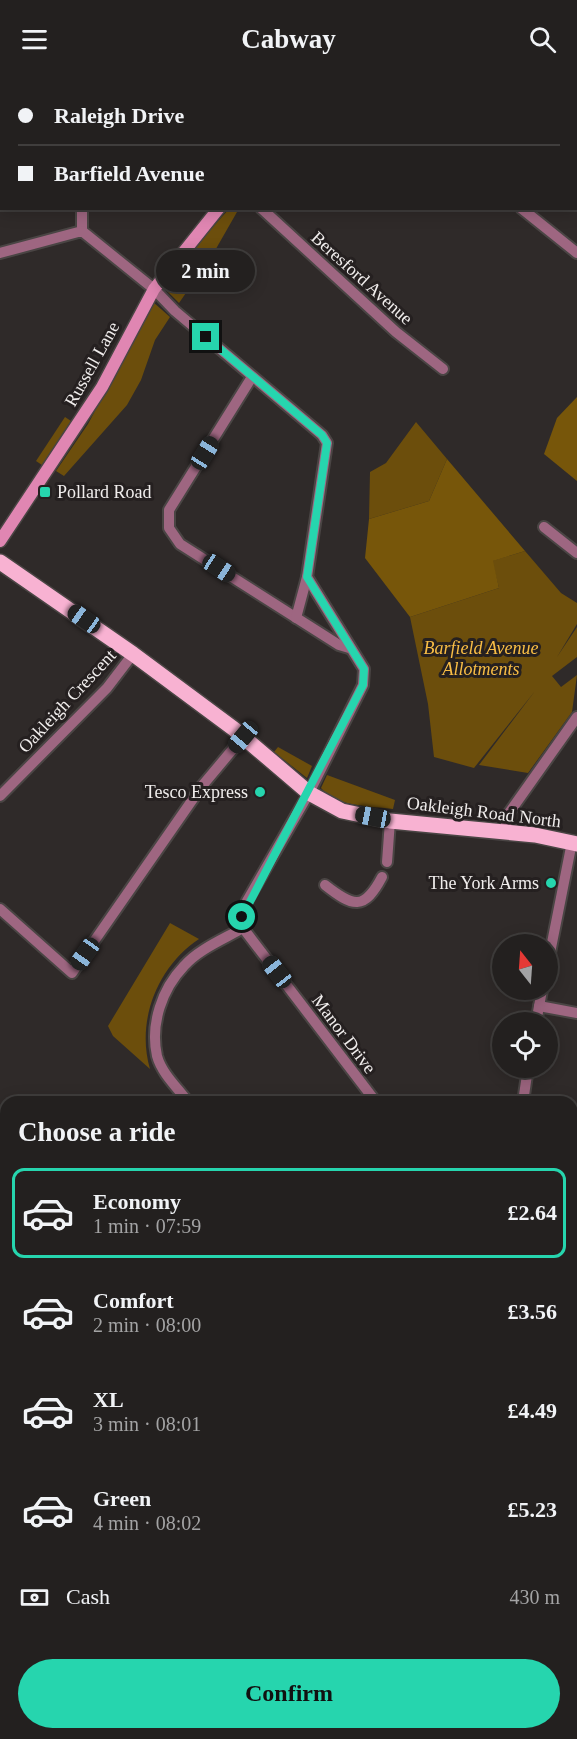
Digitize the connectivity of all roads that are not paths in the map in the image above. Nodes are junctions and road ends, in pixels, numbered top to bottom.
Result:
1 (82, 210) edge
2 (217, 210) edge
3 (263, 210) edge
4 (523, 210) edge
5 (81, 231) junction
6 (577, 253) edge
7 (0, 254) edge
8 (154, 289) junction
9 (443, 369) dead end
10 (252, 377) junction
11 (544, 527) dead end
12 (0, 541) edge
13 (577, 552) edge
14 (0, 562) edge
15 (307, 577) junction
16 (296, 618) junction
17 (349, 648) junction
18 (133, 654) junction
19 (577, 717) edge
20 (243, 737) junction
21 (309, 794) junction
22 (0, 796) edge
23 (390, 821) junction
24 (504, 833) junction
25 (574, 843) edge
26 (387, 862) dead end
27 (572, 866) edge
28 (381, 877) dead end
29 (325, 885) dead end
30 (0, 909) edge
31 (243, 928) junction
32 (555, 934) edge
33 (540, 1000) edge
34 (539, 1006) junction
35 (538, 1012) edge
36 (577, 1013) edge
37 (527, 1078) edge
38 (183, 1096) edge
39 (371, 1096) edge
40 (524, 1096) edge

1 - 5 street
2 - 8 main road, Russell Lane
3 - 9 street, Beresford Avenue
4 - 6 street
5 - 7 street
5 - 8 street
8 - 10 street
8 - 12 main road, Russell Lane
10 - 15 street
10 - 16 street
11 - 13 street
14 - 18 main road, Oakleigh Road North
15 - 16 street
15 - 17 street
16 - 17 street
17 - 21 street
18 - 20 main road, Oakleigh Road North
18 - 22 street, Oakleigh Crescent
19 - 24 street
20 - 21 main road, Oakleigh Road North
20 - 30 street
21 - 23 main road, Oakleigh Road North
21 - 31 street
23 - 24 main road, Oakleigh Road North
23 - 26 street
24 - 25 main road, Oakleigh Road North
25 - 27 street
27 - 32 street
28 - 29 street
31 - 38 street
31 - 39 street, Manor Drive
33 - 34 street
34 - 35 street
34 - 36 street
37 - 40 street

